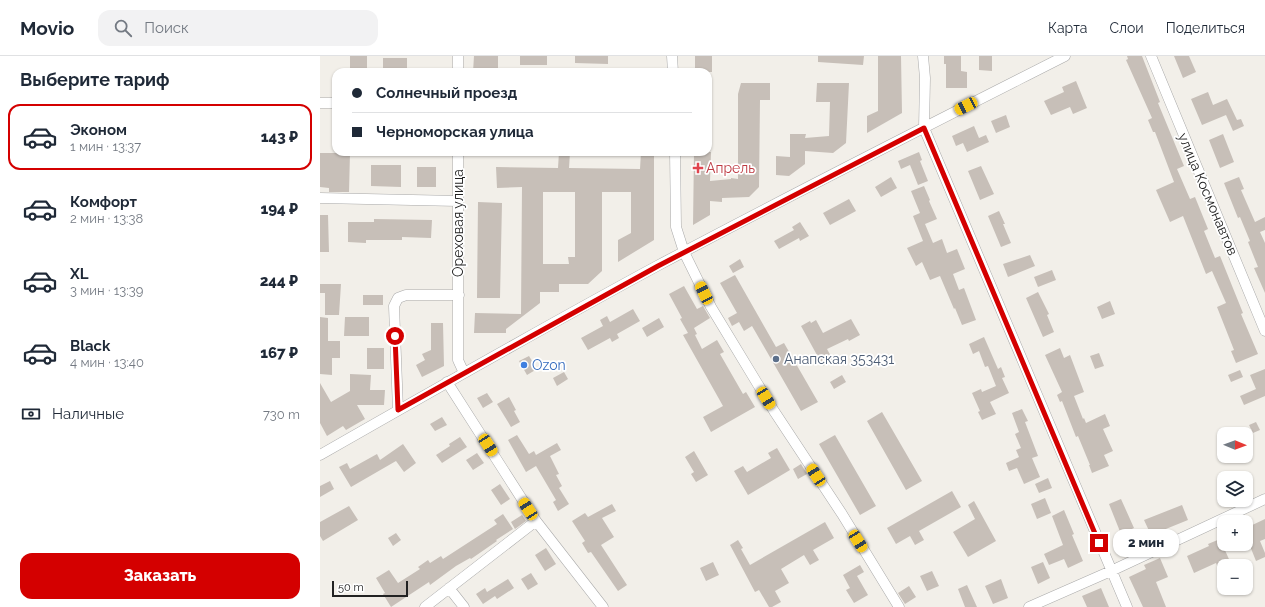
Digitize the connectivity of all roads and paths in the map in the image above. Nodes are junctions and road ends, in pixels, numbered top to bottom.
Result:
1 (458, 56) edge
2 (672, 56) edge
3 (923, 56) edge
4 (1065, 56) edge
5 (1151, 56) edge
6 (458, 68) edge
7 (673, 68) edge
8 (320, 103) edge
9 (332, 103) edge
10 (924, 128) junction
11 (458, 156) edge
12 (675, 156) edge
13 (320, 198) edge
14 (458, 201) junction
15 (684, 252) junction
16 (458, 295) junction
17 (1265, 331) edge
18 (464, 373) junction
19 (447, 382) junction
20 (398, 410) junction
21 (320, 455) edge
22 (1265, 499) edge
23 (536, 521) junction
24 (1111, 571) junction
25 (449, 588) junction
26 (424, 607) edge
27 (464, 607) edge
28 (603, 607) edge
29 (900, 607) edge
30 (1029, 607) edge
31 (1127, 607) edge

1 - 6 street
2 - 7 street
3 - 10 street
4 - 10 street
5 - 17 street, улица Космонавтов
8 - 9 street
10 - 15 street
10 - 24 street
11 - 14 street, Ореховая улица
12 - 15 street
13 - 14 street
14 - 16 street, Ореховая улица
15 - 18 street
15 - 29 street
16 - 18 street, Ореховая улица
16 - 20 street
18 - 19 street
19 - 20 street
19 - 23 street
20 - 21 street
22 - 24 street
23 - 25 street
23 - 28 street
24 - 30 street
24 - 31 street
25 - 26 street
25 - 27 street

